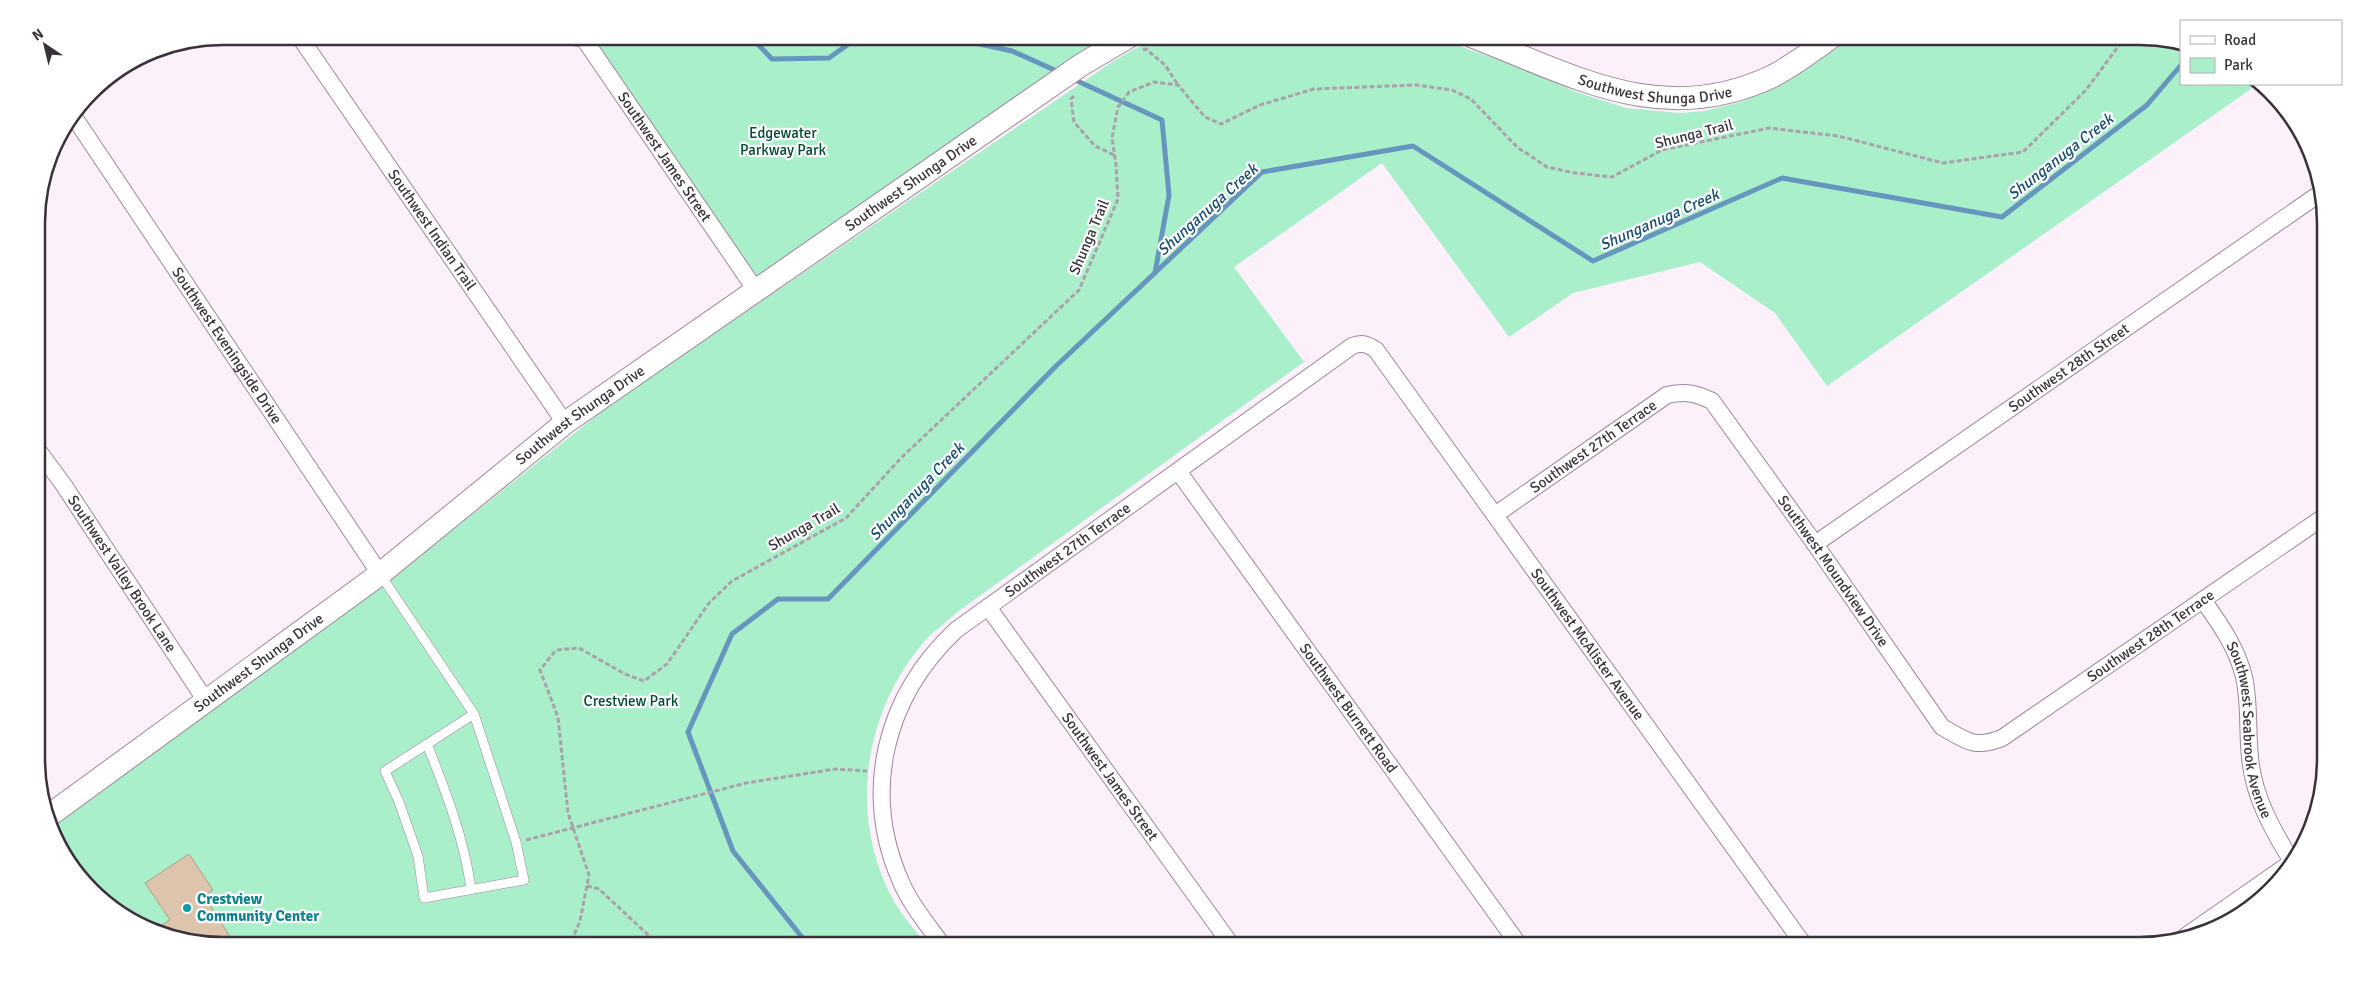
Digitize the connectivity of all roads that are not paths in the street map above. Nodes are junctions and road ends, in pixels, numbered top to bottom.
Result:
1 (305, 45) edge
2 (588, 45) edge
3 (1118, 45) edge
4 (1494, 45) edge
5 (1816, 45) edge
6 (77, 121) edge
7 (2315, 197) edge
8 (755, 289) junction
9 (1368, 344) joint
10 (1697, 394) joint
11 (564, 423) junction
12 (45, 461) edge
13 (1178, 471) junction
14 (1495, 515) junction
15 (2317, 522) edge
16 (1815, 544) junction
17 (380, 574) junction
18 (2203, 600) junction
19 (988, 607) junction
20 (206, 700) junction
21 (474, 714) junction
22 (428, 744) junction
23 (1972, 744) joint
24 (53, 813) edge
25 (2289, 855) edge
26 (471, 889) junction
27 (2244, 902) edge
28 (2218, 919) edge
29 (937, 937) edge
30 (1226, 937) edge
31 (1512, 937) edge
32 (1798, 937) edge

1 - 11 street, Southwest Indian Trail
2 - 8 street, Southwest James Street
3 - 8 street, Southwest Shunga Drive
4 - 5 street, Southwest Shunga Drive
6 - 17 street, Southwest Eveningside Drive
7 - 16 street, Southwest 28th Street
8 - 11 street, Southwest Shunga Drive
9 - 13 street, Southwest 27th Terrace
9 - 14 street, Southwest McAlister Avenue
10 - 14 street, Southwest 27th Terrace
10 - 16 street, Southwest Moundview Drive
11 - 17 street, Southwest Shunga Drive
12 - 20 street, Southwest Valley Brook Lane
13 - 19 street, Southwest 27th Terrace
13 - 31 street, Southwest Burnett Road
14 - 32 street, Southwest McAlister Avenue
15 - 18 street, Southwest 28th Terrace
16 - 23 street, Southwest Moundview Drive
17 - 20 street, Southwest Shunga Drive
17 - 21 lane
18 - 23 street, Southwest 28th Terrace
18 - 25 street, Southwest Seabrook Avenue
19 - 29 street, Southwest 27th Terrace
19 - 30 street, Southwest James Street
20 - 24 street, Southwest Shunga Drive
21 - 22 lane
21 - 26 lane
22 - 26 lane
22 - 26 lane
27 - 28 street

